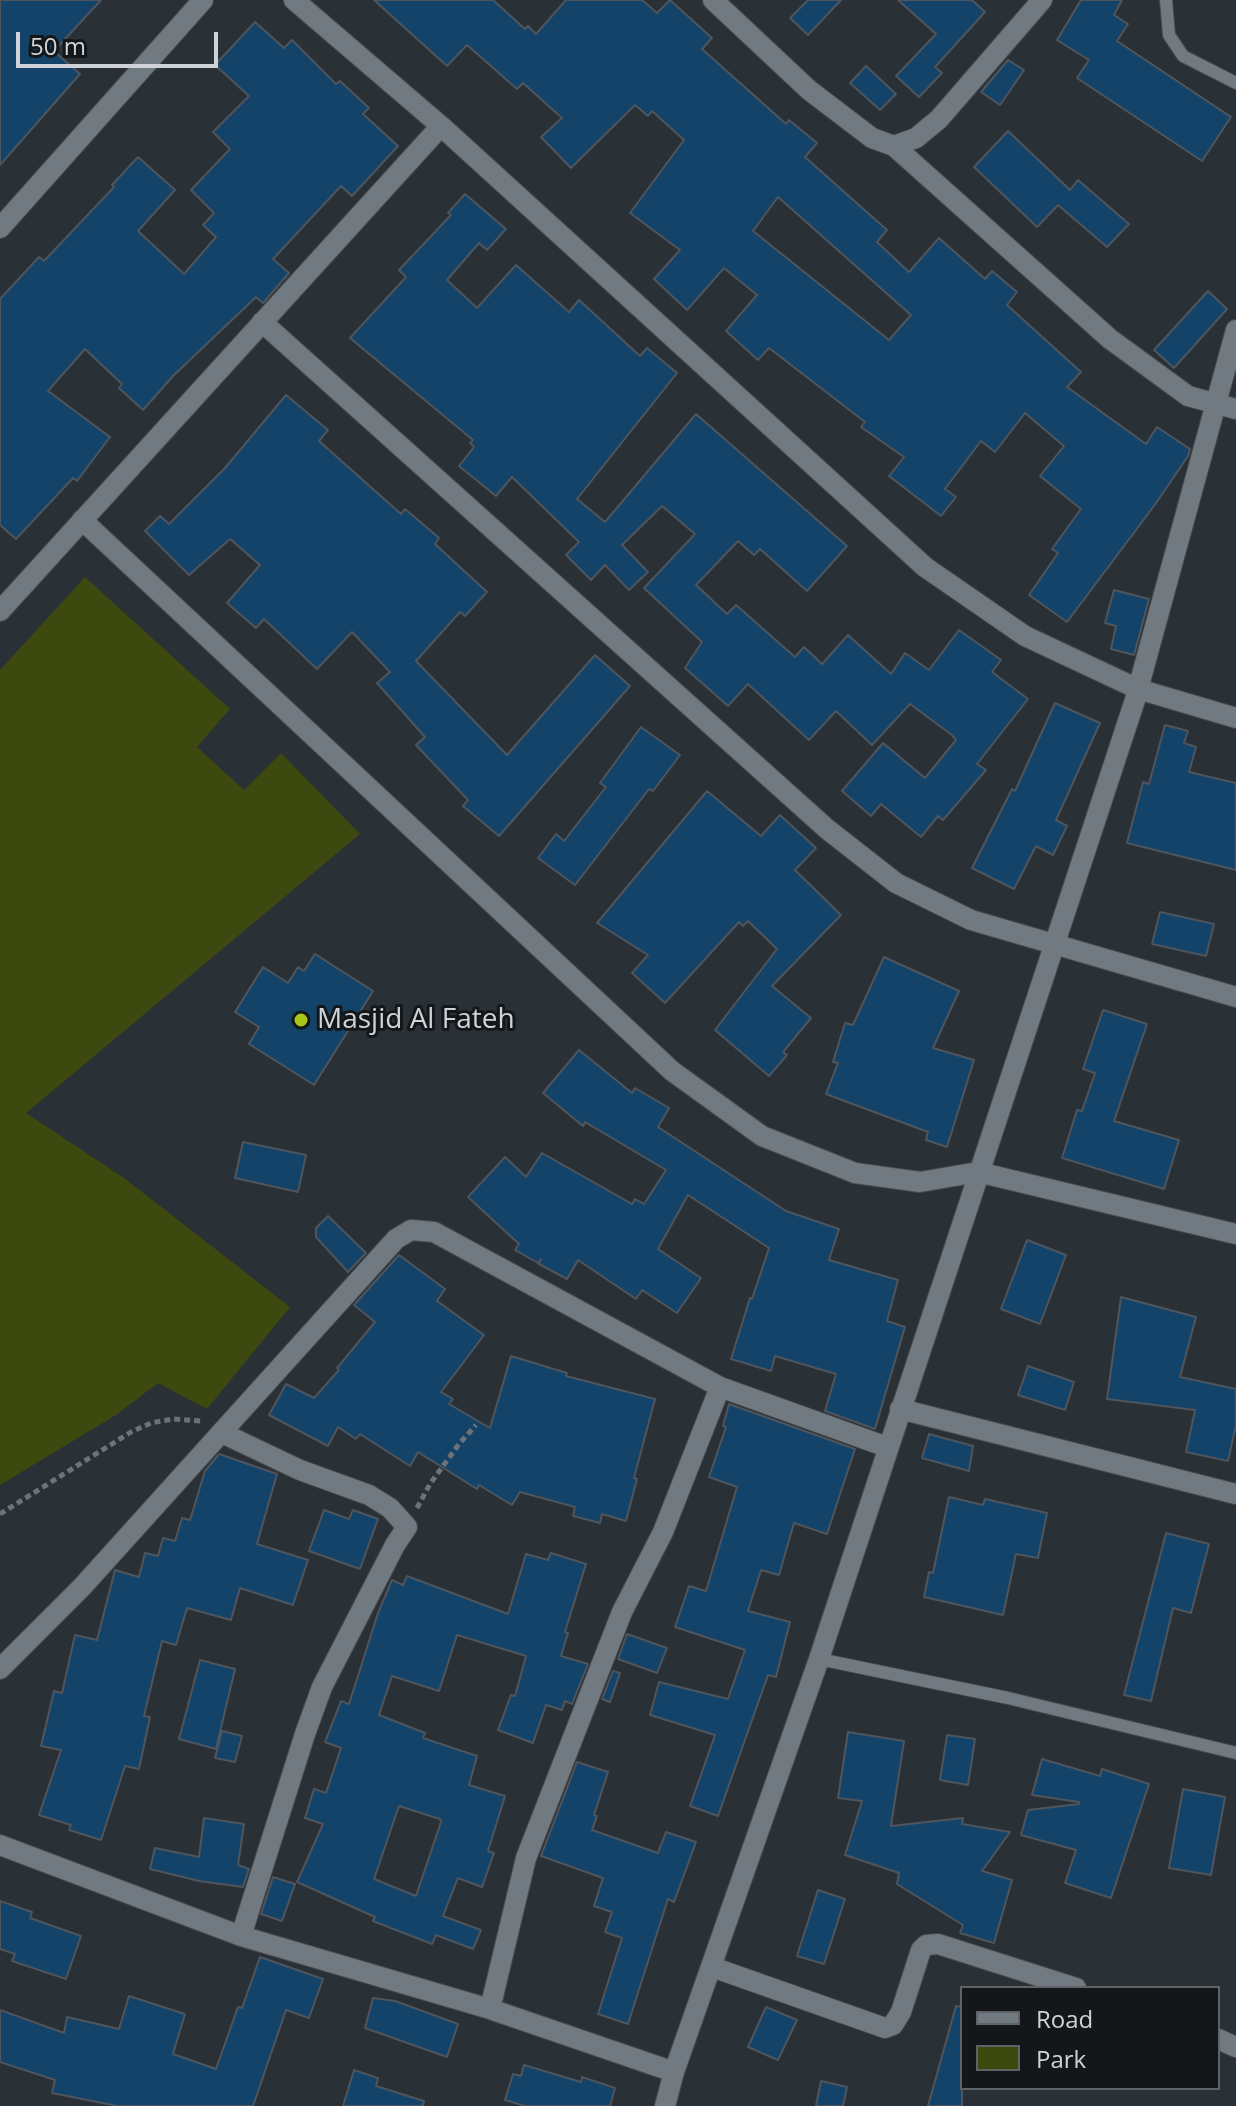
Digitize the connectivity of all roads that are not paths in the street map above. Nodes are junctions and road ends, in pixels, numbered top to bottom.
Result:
1 (203, 0) edge
2 (294, 0) edge
3 (713, 0) edge
4 (1042, 0) edge
5 (1166, 0) edge
6 (1236, 83) edge
7 (441, 126) junction
8 (894, 146) junction
9 (0, 228) edge
10 (262, 322) junction
11 (1236, 330) edge
12 (1216, 403) junction
13 (1236, 409) edge
14 (82, 520) junction
15 (0, 611) edge
16 (1138, 689) junction
17 (1236, 718) edge
18 (1054, 943) junction
19 (1236, 997) edge
20 (978, 1172) junction
21 (1236, 1234) edge
22 (720, 1387) junction
23 (900, 1409) junction
24 (222, 1433) junction
25 (887, 1447) junction
26 (1236, 1494) edge
27 (819, 1659) junction
28 (0, 1669) edge
29 (1236, 1753) edge
30 (0, 1845) edge
31 (241, 1936) junction
32 (712, 1967) junction
33 (1070, 1986) edge
34 (490, 2009) junction
35 (674, 2072) junction
36 (665, 2106) edge

1 - 9 street
2 - 7 street
3 - 8 street
4 - 8 street
5 - 6 lane
7 - 10 street
7 - 16 street
8 - 12 street
10 - 14 street
10 - 18 street
11 - 12 street
12 - 13 street
12 - 16 street
14 - 15 street
14 - 20 street
16 - 17 street
16 - 18 street
18 - 19 street
18 - 20 street
20 - 21 street
20 - 23 street
22 - 24 street
22 - 25 street
22 - 34 street
23 - 25 street
23 - 26 street
24 - 28 street
24 - 31 street
25 - 27 street
27 - 29 lane
27 - 32 street
30 - 31 street
31 - 34 street
32 - 33 street
32 - 35 street
34 - 35 street
35 - 36 street

